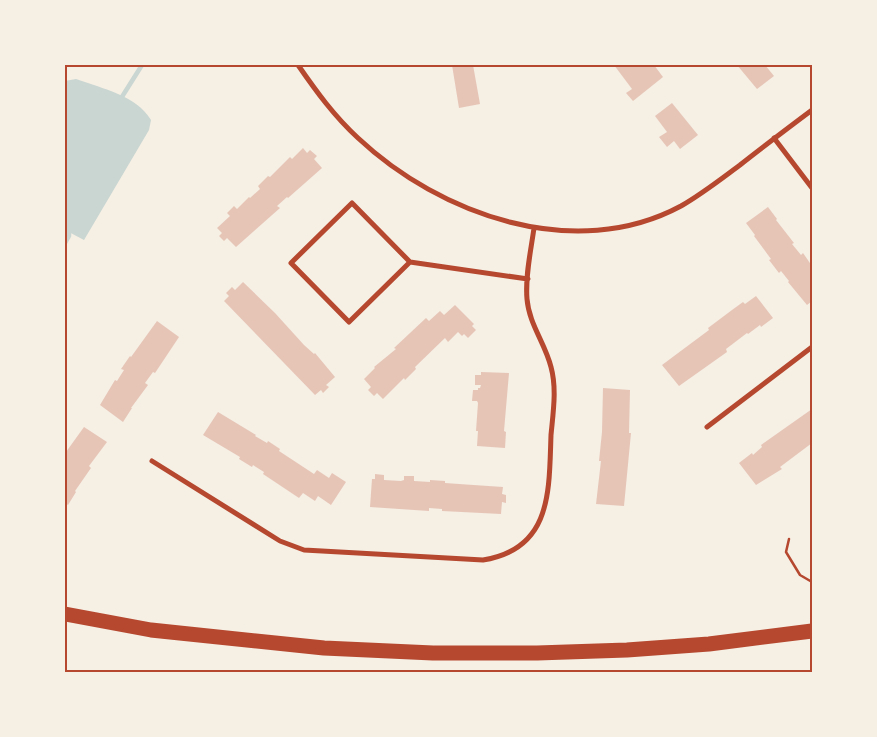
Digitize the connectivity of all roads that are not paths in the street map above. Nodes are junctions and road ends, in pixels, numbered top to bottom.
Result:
1 (298, 65) edge
2 (812, 110) edge
3 (774, 138) junction
4 (812, 188) edge
5 (534, 228) junction
6 (410, 262) junction
7 (528, 278) junction
8 (812, 347) edge
9 (707, 427) dead end
10 (152, 460) dead end
11 (65, 614) edge
12 (812, 631) edge

1 - 5 street
2 - 3 street
3 - 4 street
3 - 5 street
5 - 7 street
6 - 6 street
6 - 7 street
7 - 10 street
8 - 9 street
11 - 12 highway

